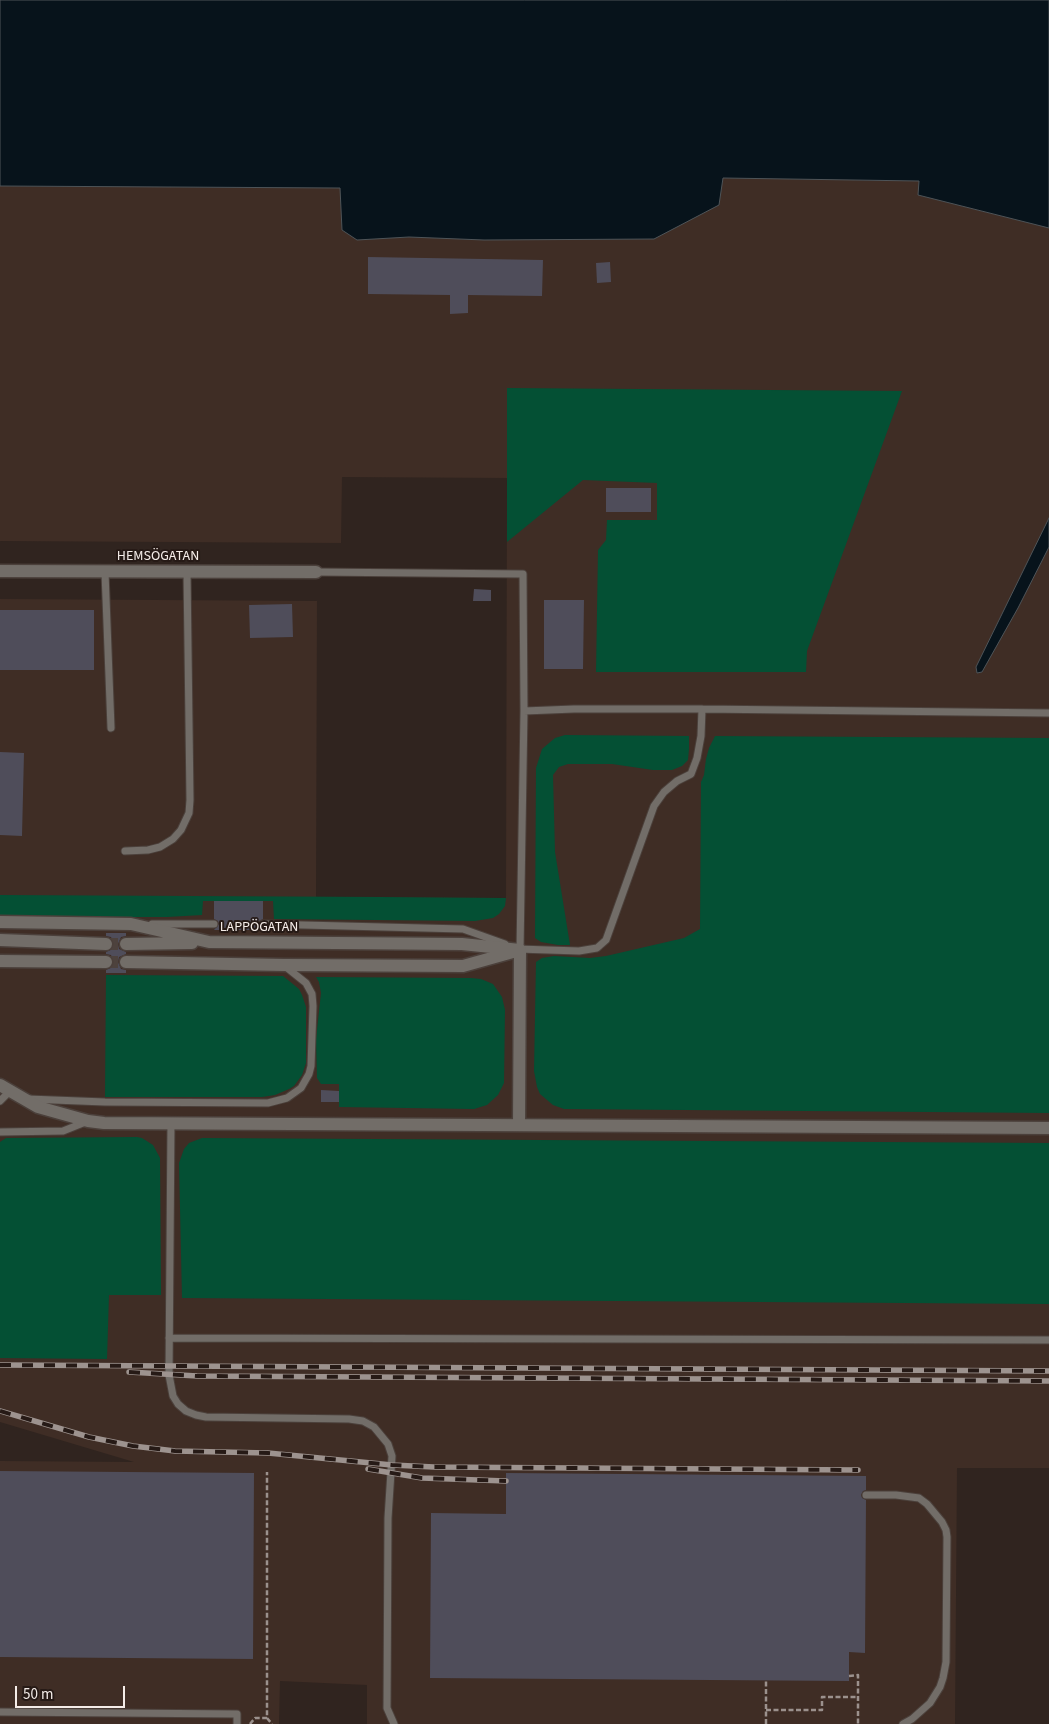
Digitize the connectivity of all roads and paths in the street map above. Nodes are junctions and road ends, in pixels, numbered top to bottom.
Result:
1 (0, 571) edge
2 (105, 572) junction
3 (187, 572) junction
4 (316, 572) joint
5 (702, 709) junction
6 (524, 711) junction
7 (1049, 713) edge
8 (111, 728) dead end
9 (126, 851) dead end
10 (0, 922) edge
11 (131, 924) junction
12 (214, 924) dead end
13 (263, 924) dead end
14 (0, 940) edge
15 (209, 942) junction
16 (106, 944) tunnel mouth
17 (126, 944) tunnel mouth
18 (520, 950) junction
19 (0, 961) edge
20 (106, 962) tunnel mouth
21 (126, 962) tunnel mouth
22 (284, 965) junction
23 (10, 1092) edge
24 (0, 1101) edge
25 (88, 1121) junction
26 (172, 1122) junction
27 (519, 1125) junction
28 (1049, 1128) edge
29 (0, 1132) edge
30 (169, 1338) junction
31 (1049, 1340) edge
32 (267, 1472) dead end
33 (866, 1495) dead end
34 (849, 1676) dead end
35 (766, 1680) dead end
36 (858, 1697) junction
37 (766, 1710) junction
38 (0, 1712) edge
39 (267, 1718) junction
40 (237, 1724) edge
41 (250, 1724) edge
42 (272, 1724) edge
43 (394, 1724) edge
44 (766, 1724) edge
45 (858, 1724) edge
46 (903, 1724) edge

1 - 2 street, HEMSÖGATAN
2 - 3 street, HEMSÖGATAN
2 - 8 lane
3 - 4 street, HEMSÖGATAN
3 - 9 lane
4 - 6 lane
5 - 6 lane
5 - 7 lane
5 - 18 lane
6 - 18 lane
10 - 11 street, LAPPÖGATAN
11 - 12 lane
11 - 15 street, LAPPÖGATAN
13 - 18 lane
14 - 16 street
15 - 17 street
15 - 18 street, LAPPÖGATAN
18 - 22 street
18 - 27 street
19 - 20 street
21 - 22 street
22 - 23 lane
23 - 24 lane
23 - 25 street
25 - 26 street
25 - 29 lane
26 - 27 street
26 - 30 lane
27 - 28 street
30 - 31 lane
30 - 43 lane
32 - 39 path
33 - 46 lane
34 - 36 path
35 - 37 path
36 - 37 path
36 - 45 path
37 - 44 path
38 - 40 lane
39 - 41 path
39 - 42 path

